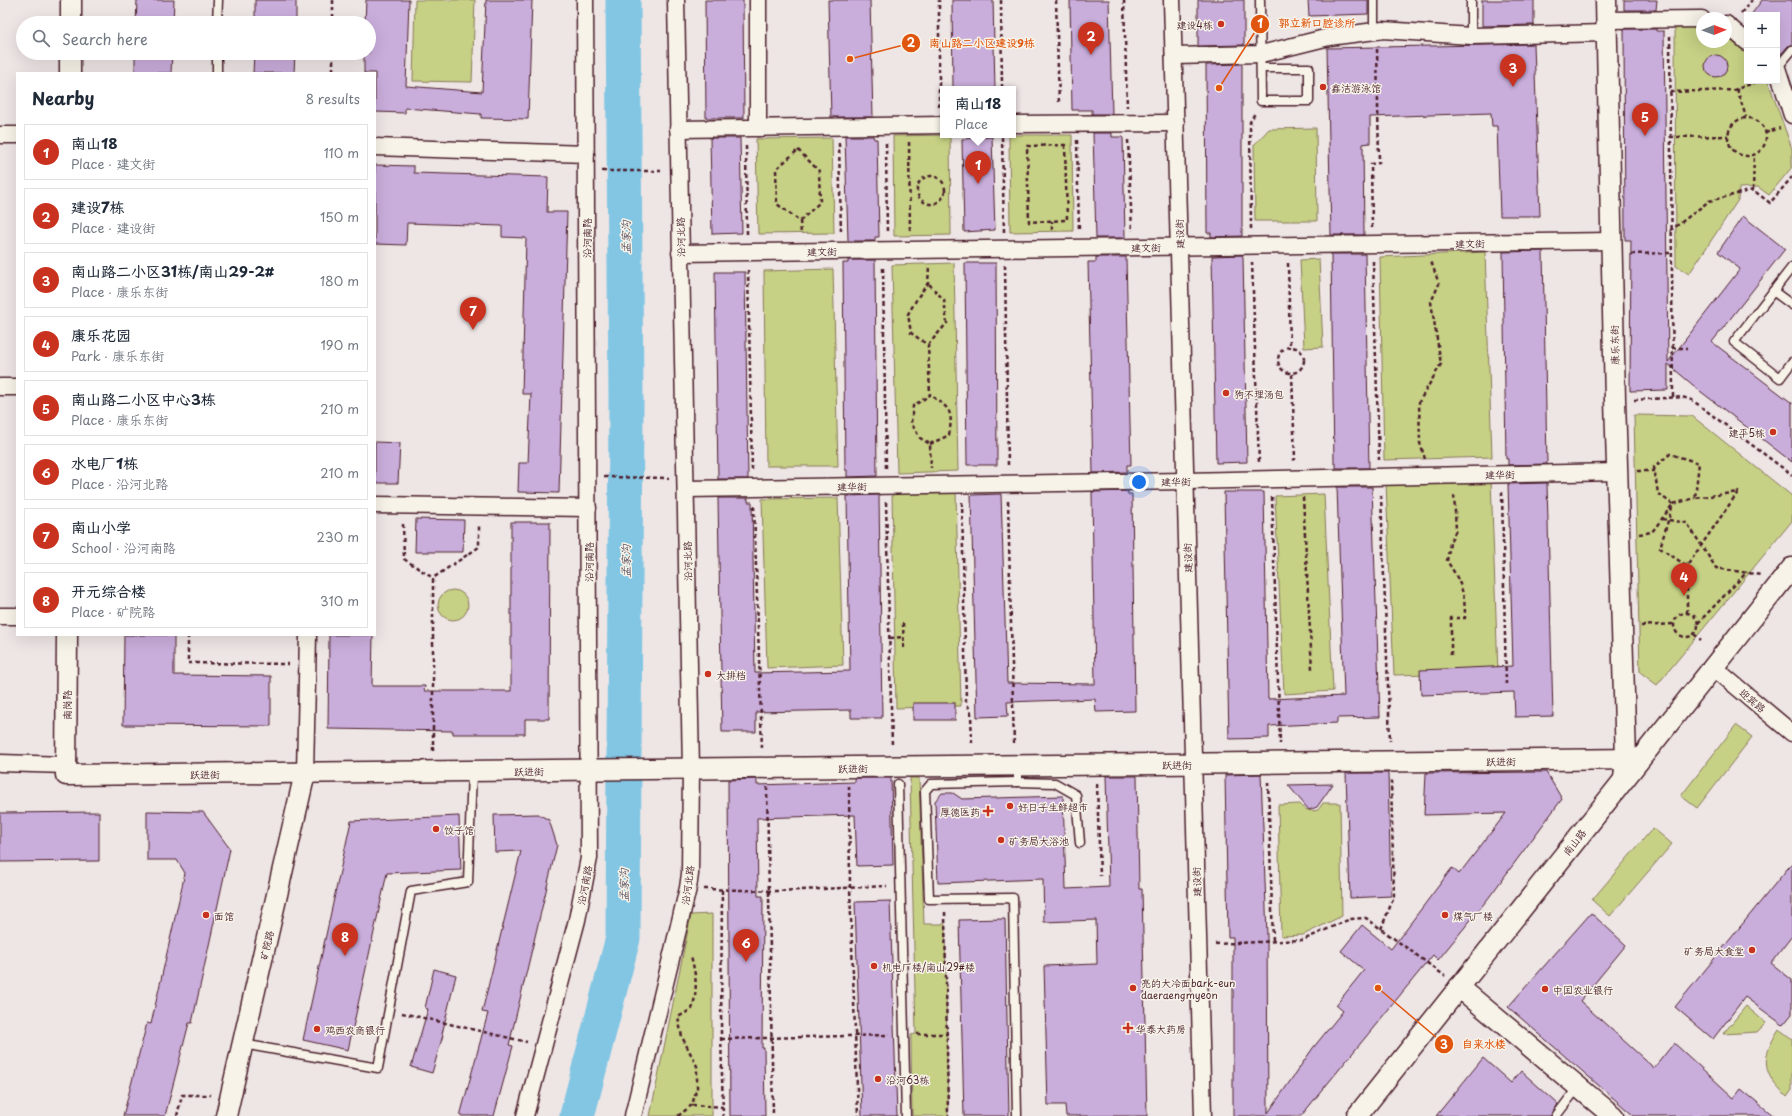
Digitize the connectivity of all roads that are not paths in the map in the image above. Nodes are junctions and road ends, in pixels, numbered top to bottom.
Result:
1 (71, 0) edge
2 (218, 0) edge
3 (585, 0) edge
4 (676, 0) edge
5 (758, 0) edge
6 (1172, 0) edge
7 (1260, 0) edge
8 (1374, 0) edge
9 (1471, 0) edge
10 (1606, 0) edge
11 (71, 16) edge
12 (217, 16) edge
13 (1696, 19) edge
14 (1607, 27) junction
15 (1732, 29) edge
16 (1374, 31) junction
17 (1472, 36) junction
18 (1744, 39) edge
19 (1792, 50) edge
20 (1174, 56) junction
21 (70, 60) edge
22 (217, 60) edge
23 (1261, 61) junction
24 (1780, 64) edge
25 (70, 72) edge
26 (217, 72) edge
27 (1780, 77) edge
28 (1792, 115) edge
29 (1176, 123) junction
30 (1016, 124) edge
31 (940, 125) edge
32 (752, 128) junction
33 (678, 129) junction
34 (0, 135) edge
35 (16, 135) edge
36 (376, 147) edge
37 (586, 154) junction
38 (1179, 246) junction
39 (1612, 248) junction
40 (680, 253) junction
41 (1792, 267) edge
42 (1773, 291) junction
43 (1792, 305) edge
44 (1792, 362) edge
45 (0, 387) edge
46 (16, 387) edge
47 (1618, 472) junction
48 (1185, 481) junction
49 (685, 484) junction
50 (376, 505) edge
51 (588, 508) junction
52 (1786, 576) edge
53 (0, 616) edge
54 (16, 616) edge
55 (67, 636) edge
56 (308, 636) edge
57 (1714, 667) junction
58 (1792, 733) edge
59 (1633, 759) junction
60 (0, 763) edge
61 (1193, 764) junction
62 (690, 769) junction
63 (66, 770) junction
64 (595, 770) junction
65 (472, 771) junction
66 (306, 773) junction
67 (1018, 774) junction
68 (898, 784) dead end
69 (1080, 843) dead end
70 (1459, 987) junction
71 (242, 1044) junction
72 (1578, 1087) junction
73 (226, 1116) edge
74 (525, 1116) edge
75 (633, 1116) edge
76 (906, 1116) edge
77 (1017, 1116) edge
78 (1203, 1116) edge
79 (1357, 1116) edge
80 (1556, 1116) edge
81 (1612, 1116) edge

1 - 11 street
2 - 12 lane
3 - 37 street, 沿河南路
4 - 33 street, 沿河北路
5 - 32 street
6 - 20 street, 建设街
7 - 23 lane
8 - 16 lane
9 - 17 lane
10 - 14 street, 康乐东街
13 - 14 street
14 - 17 street
14 - 39 street, 康乐东街
15 - 18 street
16 - 17 street
16 - 23 street
19 - 24 lane
20 - 23 street
20 - 29 street, 建设街
21 - 25 street
22 - 26 lane
23 - 23 lane
27 - 28 street
29 - 30 street
29 - 38 street, 建设街
31 - 32 street
32 - 33 street
33 - 40 street, 沿河北路
34 - 35 street
36 - 37 street
37 - 51 street, 沿河南路
38 - 39 street, 建文街
38 - 40 street, 建文街
38 - 48 street, 建设街
39 - 47 street, 康乐东街
40 - 49 street, 沿河北路
41 - 42 lane
42 - 43 lane
42 - 44 lane
45 - 46 street
47 - 48 street, 建华街
47 - 59 street, 康乐东街
48 - 49 street, 建华街
48 - 61 street, 建设街
49 - 62 street, 沿河北路
50 - 51 street
51 - 64 street, 沿河南路
52 - 57 street, 南山路
53 - 54 street
55 - 63 street, 南岗路
56 - 66 street
57 - 58 street, 迎宾路
57 - 59 street, 南山路
59 - 61 street, 跃进街
59 - 70 street, 南山路
60 - 63 street
61 - 67 street, 跃进街
61 - 78 street, 建设街
62 - 64 street, 跃进街
62 - 67 street, 跃进街
62 - 75 street, 沿河北路
63 - 66 street, 跃进街
64 - 65 street, 跃进街
64 - 74 street, 沿河南路
65 - 66 street, 跃进街
65 - 71 lane
66 - 71 street, 矿院路
67 - 69 lane
67 - 77 lane
68 - 76 lane
70 - 72 street
70 - 79 street, 南山路
71 - 73 street, 矿院路
72 - 80 lane
72 - 81 street

